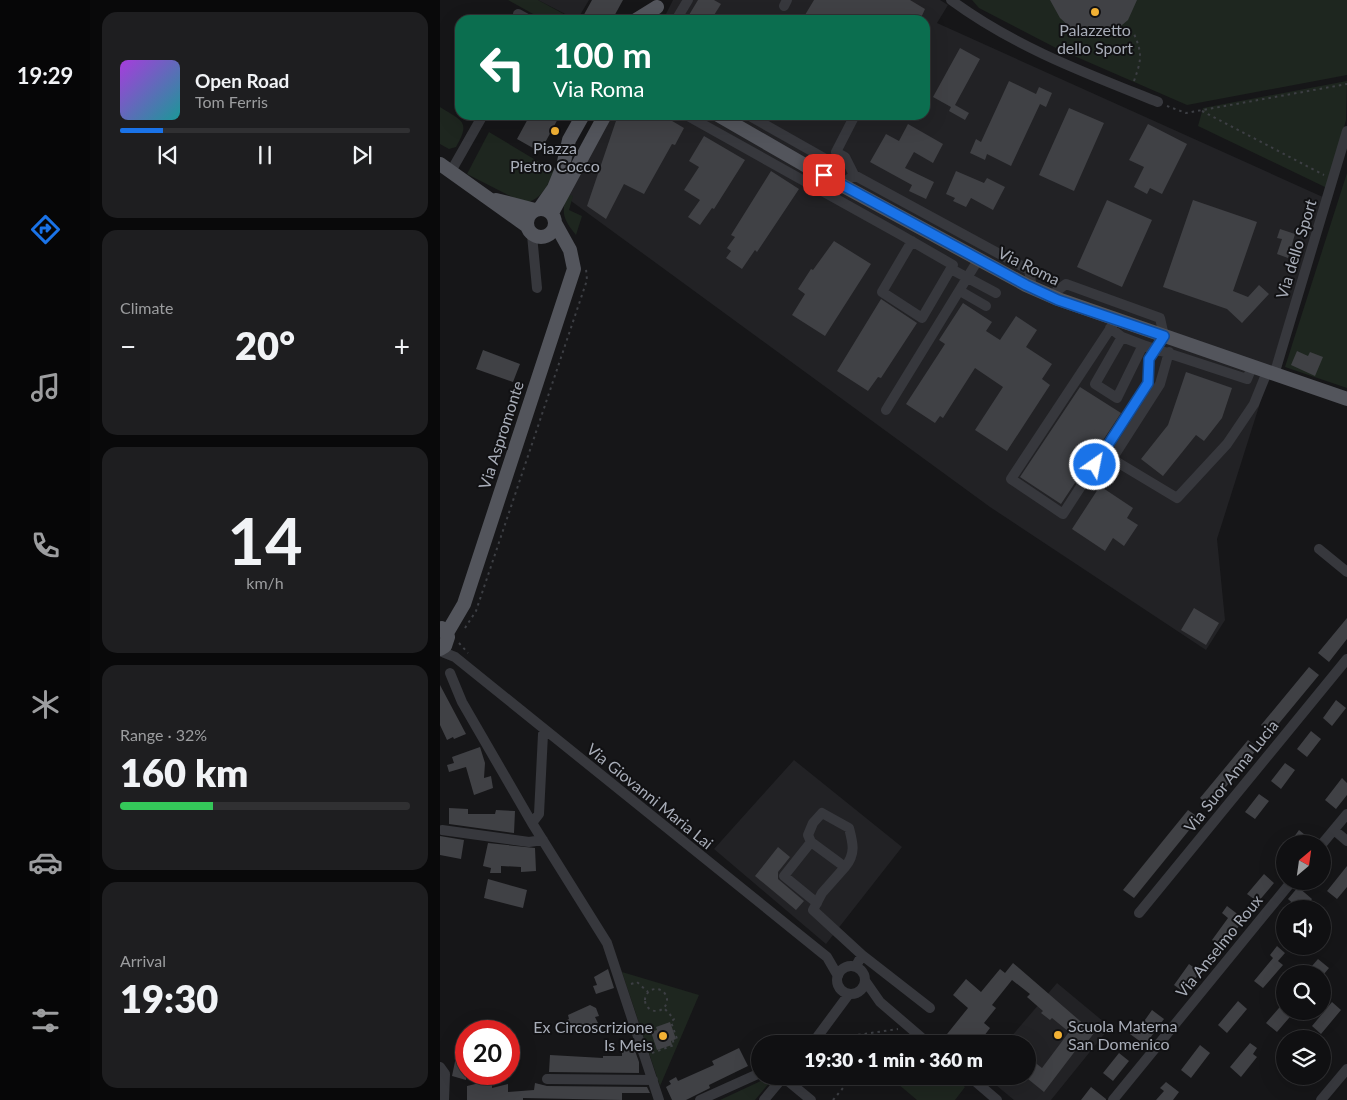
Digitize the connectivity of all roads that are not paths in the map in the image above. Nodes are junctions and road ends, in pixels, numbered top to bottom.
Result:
1 (688, 0) edge
2 (951, 0) edge
3 (963, 6) edge
4 (657, 9) edge
5 (646, 15) edge
6 (679, 15) edge
7 (1158, 102) road end
8 (479, 120) edge
9 (580, 120) edge
10 (602, 120) edge
11 (700, 120) edge
12 (730, 120) edge
13 (758, 120) edge
14 (852, 120) edge
15 (767, 125) junction
16 (1347, 131) edge
17 (761, 146) junction
18 (566, 149) junction
19 (581, 156) junction
20 (445, 169) edge
21 (815, 175) junction
22 (854, 175) junction
23 (841, 185) junction
24 (476, 192) junction
25 (859, 202) junction
26 (545, 214) junction
27 (909, 222) junction
28 (536, 234) junction
29 (901, 234) junction
30 (912, 241) junction
31 (572, 259) junction
32 (978, 260) junction
33 (950, 269) junction
34 (967, 279) junction
35 (537, 288) dead end
36 (1032, 288) junction
37 (960, 292) junction
38 (996, 293) dead end
39 (1050, 296) junction
40 (986, 306) dead end
41 (1113, 324) junction
42 (1122, 337) junction
43 (1160, 342) junction
44 (1143, 345) junction
45 (1183, 350) junction
46 (1169, 352) junction
47 (1271, 373) junction
48 (1347, 399) edge
49 (886, 410) dead end
50 (1319, 550) dead end
51 (1347, 572) edge
52 (447, 636) edge
53 (1347, 659) edge
54 (450, 673) dead end
55 (546, 731) junction
56 (1347, 814) edge
57 (532, 822) junction
58 (442, 830) dead end
59 (1334, 830) junction
60 (1330, 835) edge
61 (543, 840) junction
62 (1347, 841) edge
63 (811, 842) junction
64 (845, 867) junction
65 (1285, 890) edge
66 (817, 903) junction
67 (1139, 913) dead end
68 (862, 955) junction
69 (827, 957) junction
70 (852, 966) junction
71 (838, 976) junction
72 (866, 982) junction
73 (849, 992) junction
74 (878, 1000) junction
75 (930, 1008) dead end
76 (818, 1035) edge
77 (918, 1035) edge
78 (1347, 1069) edge
79 (443, 1070) edge
80 (751, 1077) edge
81 (547, 1079) dead end
82 (653, 1080) junction
83 (775, 1085) edge
84 (790, 1085) edge
85 (980, 1085) edge
86 (444, 1100) edge
87 (659, 1100) edge
88 (700, 1100) edge
89 (764, 1100) edge
90 (810, 1100) edge
91 (998, 1100) edge
92 (1113, 1100) edge
93 (1322, 1100) edge

1 - 6 street
2 - 3 street
3 - 7 street
4 - 5 main road
8 - 20 street
9 - 18 main road
10 - 19 main road
11 - 17 street
12 - 17 main road, Via Roma
13 - 15 street
14 - 22 street
15 - 17 street
15 - 21 street
16 - 47 street, Via dello Sport
17 - 21 main road, Via Roma
18 - 19 main road
18 - 26 main road
19 - 26 main road
20 - 24 main road
21 - 23 main road, Via Roma
21 - 25 street
22 - 23 street
22 - 36 street
23 - 25 main road, Via Roma
24 - 26 main road
24 - 28 main road
25 - 27 main road, Via Roma
25 - 29 street
26 - 28 main road
26 - 28 main road
26 - 31 main road, Via Aspromonte
27 - 29 street
27 - 32 main road, Via Roma
28 - 31 main road
28 - 35 street
29 - 30 street
30 - 33 street
30 - 33 street
31 - 52 main road, Via Aspromonte
32 - 34 street
32 - 36 main road, Via Roma
33 - 34 street
34 - 37 street
34 - 38 street
36 - 39 main road, Via Roma
37 - 40 street
37 - 49 street
39 - 41 main road, Via Roma
39 - 43 street
41 - 42 street
41 - 43 main road, Via Roma
41 - 43 street
42 - 44 street
42 - 44 street
43 - 44 street
43 - 45 main road, Via Roma
43 - 46 street
45 - 46 street
45 - 47 main road, Via Roma
46 - 47 street, Via dello Sport
47 - 48 main road, Via Roma
50 - 51 street
52 - 55 street, Via Giovanni Maria Lai
53 - 67 street, Via Suor Anna Lucia
54 - 57 street
55 - 57 street
55 - 69 street, Via Giovanni Maria Lai
56 - 59 street
57 - 61 street
58 - 61 street
59 - 60 street
59 - 62 street
61 - 82 street
63 - 64 street
63 - 64 street
63 - 66 street
64 - 66 street
65 - 92 street, Via Anselmo Roux
66 - 68 street
68 - 70 street
68 - 75 street
69 - 70 street, Via Giovanni Maria Lai
69 - 71 street, Via Giovanni Maria Lai
70 - 71 street
70 - 72 street
71 - 73 street
72 - 73 street
72 - 74 street
73 - 74 street
73 - 76 street
74 - 77 street
78 - 93 street
79 - 86 street
80 - 88 street
81 - 82 street
82 - 87 street
83 - 89 street
84 - 90 street
85 - 91 street

